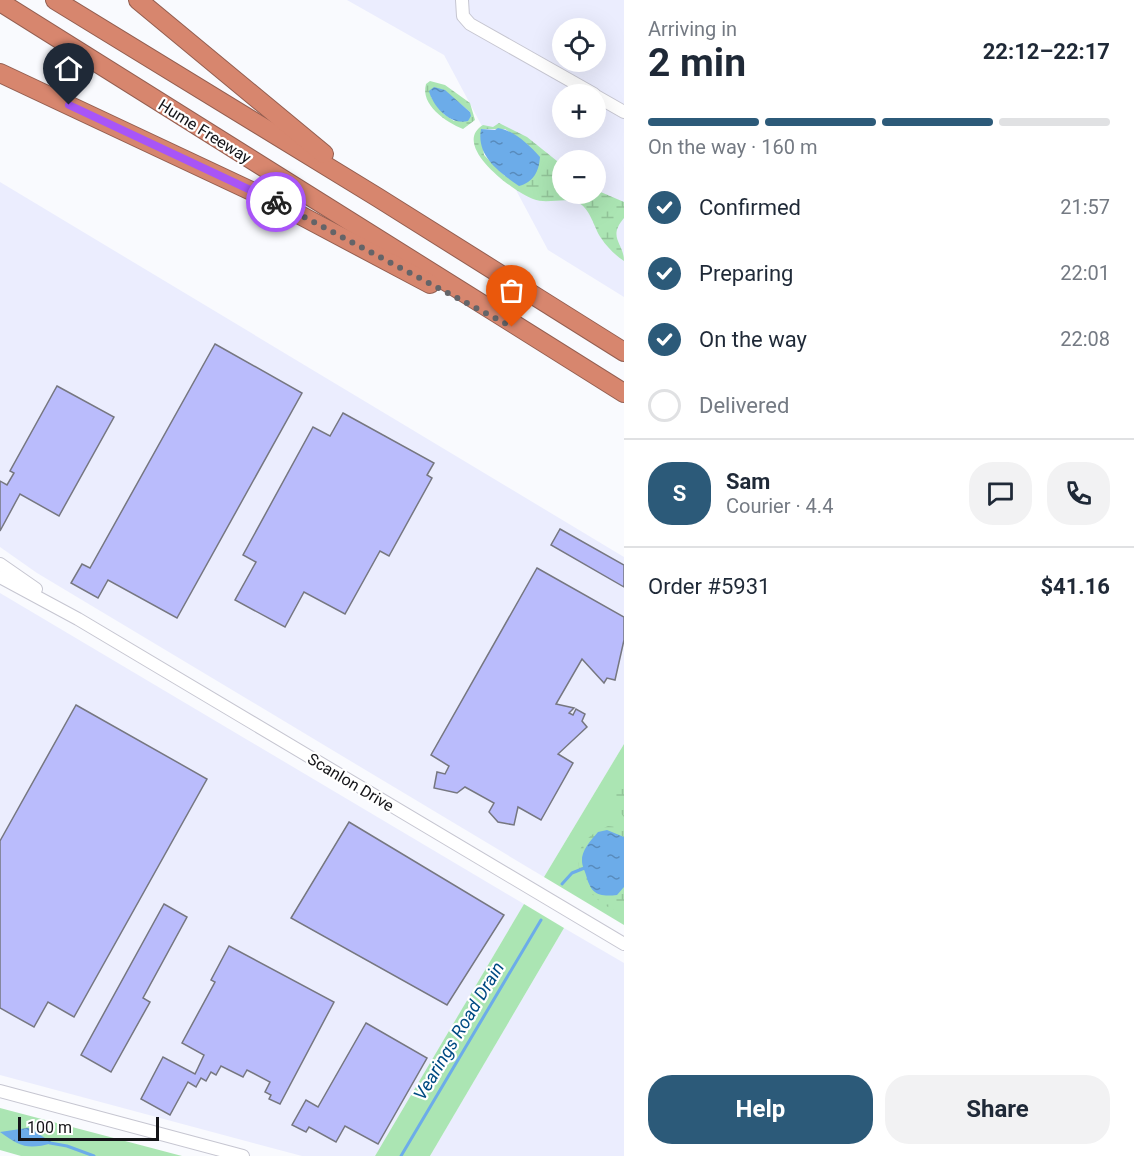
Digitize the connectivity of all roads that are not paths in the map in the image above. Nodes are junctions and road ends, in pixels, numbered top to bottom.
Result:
1 (54, 0) edge
2 (138, 0) edge
3 (462, 0) edge
4 (0, 2) edge
5 (0, 73) edge
6 (576, 84) edge
7 (606, 101) edge
8 (624, 112) edge
9 (377, 197) junction
10 (554, 349) junction
11 (624, 352) edge
12 (624, 393) edge
13 (0, 564) edge
14 (0, 577) edge
15 (78, 619) junction
16 (624, 944) edge
17 (0, 1091) edge
18 (243, 1156) edge

1 - 9 highway, Hume Freeway
2 - 9 highway
3 - 6 street
4 - 10 highway, Hume Freeway
5 - 10 highway
7 - 8 street
9 - 11 highway, Hume Freeway
10 - 12 highway, Hume Freeway
13 - 15 street, Scanlon Drive
14 - 15 street, Scanlon Drive
15 - 16 street, Scanlon Drive
17 - 18 street

